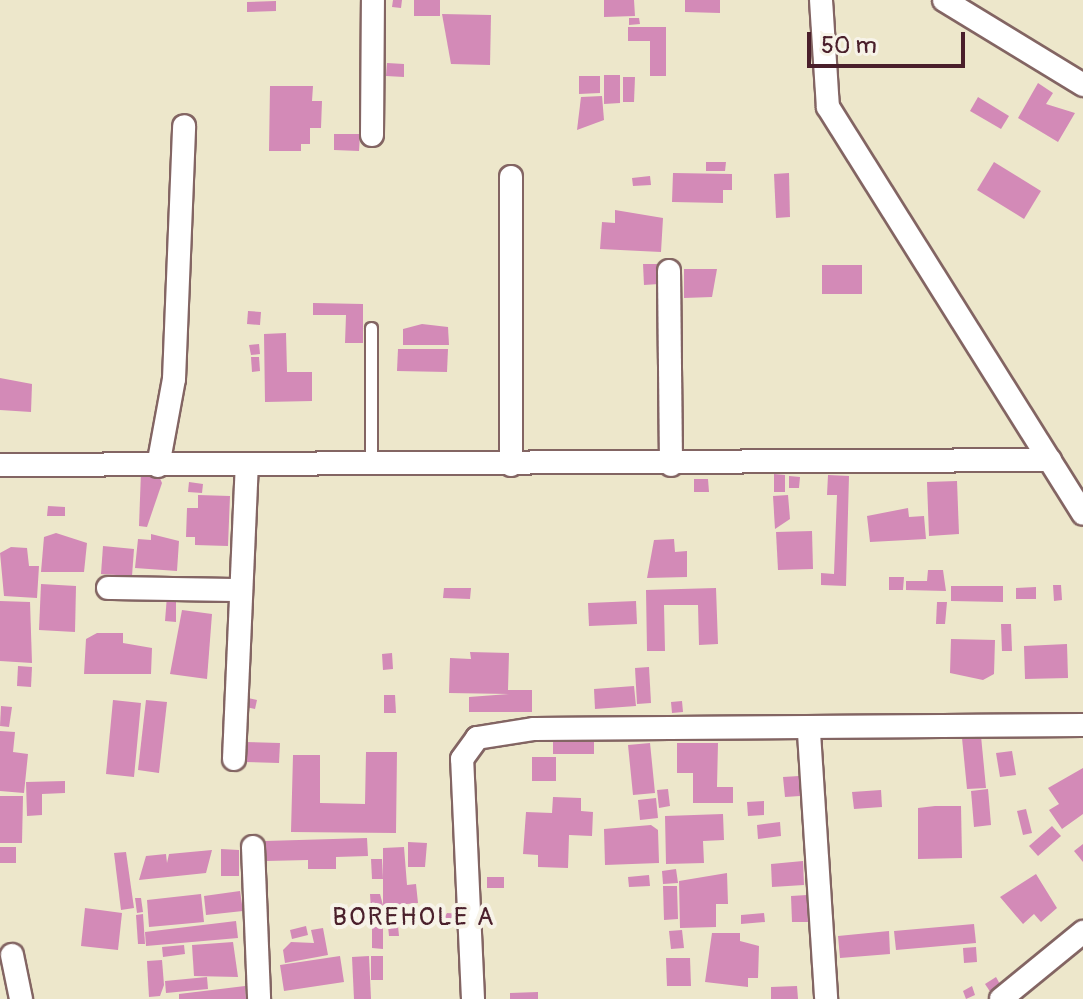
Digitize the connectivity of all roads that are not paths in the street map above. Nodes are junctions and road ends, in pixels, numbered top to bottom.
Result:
1 (373, 0) edge
2 (821, 0) edge
3 (944, 0) edge
4 (1083, 85) edge
5 (184, 126) dead end
6 (372, 135) dead end
7 (511, 177) dead end
8 (669, 271) dead end
9 (371, 328) dead end
10 (1050, 460) junction
11 (0, 465) edge
12 (247, 465) junction
13 (511, 465) junction
14 (671, 465) junction
15 (158, 466) junction
16 (371, 468) junction
17 (1083, 514) edge
18 (108, 588) dead end
19 (238, 590) junction
20 (1083, 725) edge
21 (809, 733) junction
22 (234, 759) dead end
23 (253, 847) dead end
24 (1083, 932) edge
25 (12, 955) dead end
26 (21, 999) edge
27 (259, 999) edge
28 (473, 999) edge
29 (826, 999) edge
30 (1001, 999) edge

1 - 6 street
2 - 10 street
3 - 4 street
5 - 15 street
7 - 13 street
8 - 14 street
9 - 16 lane
10 - 14 street
10 - 17 street
11 - 15 street
12 - 15 street
12 - 16 street
12 - 19 street
13 - 14 street
13 - 16 street
18 - 19 street
19 - 22 street
20 - 21 street
21 - 28 street
21 - 29 street
23 - 27 street
24 - 30 street
25 - 26 street

